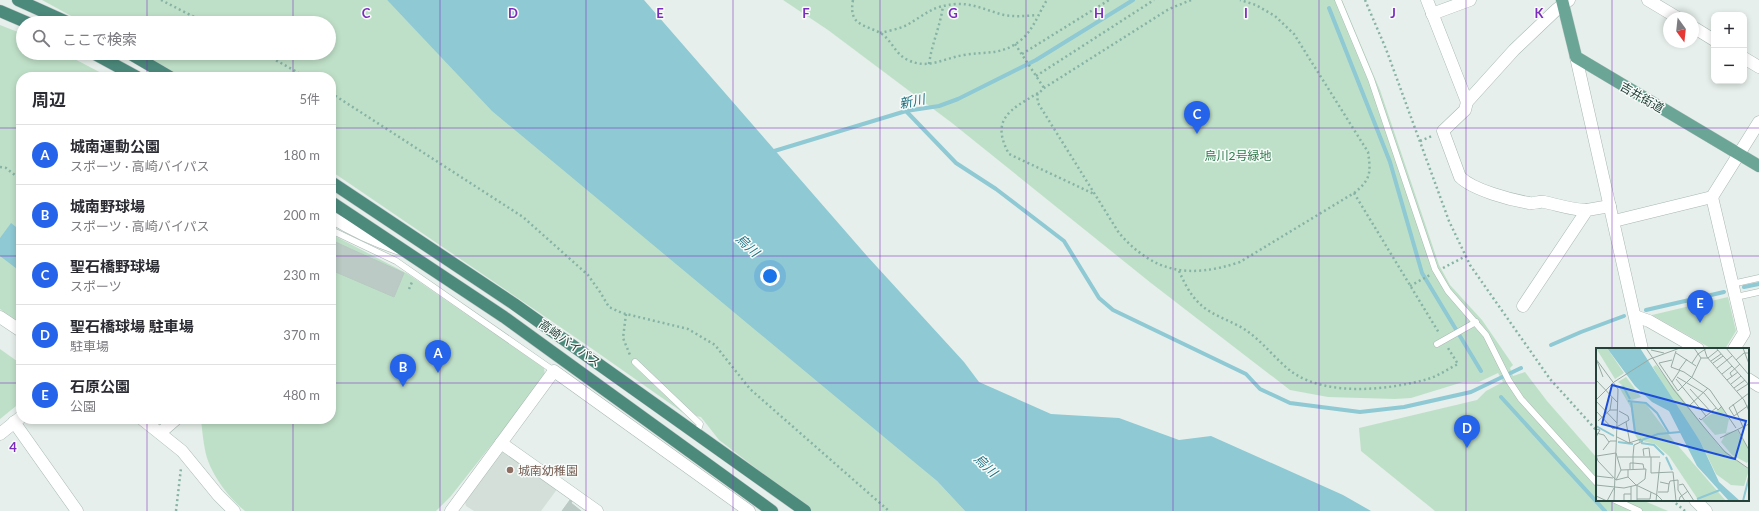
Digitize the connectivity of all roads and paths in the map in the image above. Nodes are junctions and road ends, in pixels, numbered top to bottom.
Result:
1 (18, 0) edge
2 (161, 0) edge
3 (853, 0) edge
4 (1048, 0) edge
5 (1109, 0) edge
6 (1154, 0) edge
7 (1192, 0) edge
8 (1240, 0) edge
9 (1338, 0) edge
10 (1365, 0) edge
11 (1427, 0) edge
12 (1470, 0) edge
13 (1648, 0) edge
14 (1564, 2) edge
15 (942, 6) junction
16 (0, 11) edge
17 (1668, 12) edge
18 (1432, 14) junction
19 (1037, 15) junction
20 (53, 16) edge
21 (192, 16) edge
22 (16, 18) edge
23 (1699, 31) edge
24 (879, 33) junction
25 (1711, 38) edge
26 (1015, 44) junction
27 (1022, 54) junction
28 (1576, 57) junction
29 (106, 60) edge
30 (141, 60) edge
31 (276, 60) edge
32 (1747, 60) edge
33 (929, 64) junction
34 (1759, 66) edge
35 (128, 72) edge
36 (161, 72) edge
37 (297, 72) edge
38 (1036, 76) junction
39 (1044, 88) junction
40 (1040, 92) junction
41 (336, 96) edge
42 (1467, 102) junction
43 (1759, 122) edge
44 (1740, 154) junction
45 (1759, 166) edge
46 (0, 167) edge
47 (16, 176) edge
48 (336, 185) edge
49 (1095, 194) junction
50 (1354, 194) junction
51 (1712, 197) junction
52 (336, 205) edge
53 (1610, 206) junction
54 (1587, 210) junction
55 (336, 220) edge
56 (1614, 221) junction
57 (336, 232) edge
58 (406, 251) junction
59 (1466, 256) junction
60 (1446, 267) dead end
61 (1179, 271) junction
62 (1759, 278) edge
63 (1732, 284) junction
64 (1759, 292) edge
65 (1736, 297) junction
66 (1523, 306) dead end
67 (626, 314) junction
68 (1635, 316) junction
69 (0, 317) edge
70 (1476, 322) junction
71 (16, 328) edge
72 (1443, 340) junction
73 (1436, 344) dead end
74 (1642, 348) edge
75 (1696, 348) edge
76 (1735, 348) edge
77 (635, 362) joint
78 (554, 371) junction
79 (1749, 380) edge
80 (1759, 386) edge
81 (16, 421) edge
82 (19, 424) edge
83 (148, 424) edge
84 (170, 424) edge
85 (1596, 430) edge
86 (160, 433) junction
87 (697, 433) junction
88 (0, 434) edge
89 (501, 443) junction
90 (182, 451) junction
91 (1596, 482) edge
92 (1617, 501) edge
93 (1673, 501) edge
94 (1696, 501) edge
95 (72, 509) edge
96 (458, 509) edge
97 (747, 510) edge
98 (176, 511) edge
99 (234, 511) edge
100 (597, 511) edge
101 (772, 511) edge
102 (805, 511) edge
103 (889, 511) edge
104 (1639, 511) edge
105 (1685, 511) edge
106 (1706, 511) edge

1 - 20 highway
2 - 21 path
3 - 24 path
4 - 19 path
5 - 27 path
6 - 38 path
7 - 39 path
8 - 50 path
9 - 70 lane
10 - 59 path
11 - 18 street
12 - 18 street
13 - 17 street
14 - 28 main road
14 - 42 street
15 - 19 path
15 - 24 path
15 - 33 path
16 - 22 highway
18 - 42 street
19 - 26 path
23 - 25 street
24 - 33 path
26 - 27 path
26 - 33 path
27 - 38 path
28 - 44 main road, 吉井街道
28 - 53 street
29 - 35 highway
30 - 36 highway
31 - 37 path
32 - 34 street
38 - 39 path
39 - 40 path
40 - 49 path
40 - 49 path
41 - 67 path
42 - 54 street
43 - 44 street
44 - 45 main road, 吉井街道
44 - 51 street
46 - 47 path
48 - 87 highway, 高崎バイパス
49 - 61 path
50 - 61 path
50 - 72 path
51 - 56 street
51 - 63 street
52 - 58 highway, 高崎バイパス
53 - 54 street
53 - 56 street
54 - 66 street
55 - 58 street
56 - 68 street
57 - 78 lane
58 - 101 highway, 高崎バイパス
59 - 60 path
59 - 85 path
61 - 72 path
62 - 63 lane
63 - 65 street
64 - 65 lane
65 - 76 street
67 - 77 path
67 - 103 path
68 - 74 street
68 - 75 street
69 - 71 street
70 - 72 lane
70 - 91 lane
72 - 73 lane
77 - 87 lane
78 - 89 street
78 - 97 street
79 - 80 street
81 - 88 street
82 - 95 street
83 - 86 street
84 - 86 street
86 - 90 street
87 - 102 highway, 高崎バイパス
89 - 96 street
89 - 100 street
90 - 98 path
90 - 99 street
92 - 104 lane
93 - 105 path
94 - 106 street

